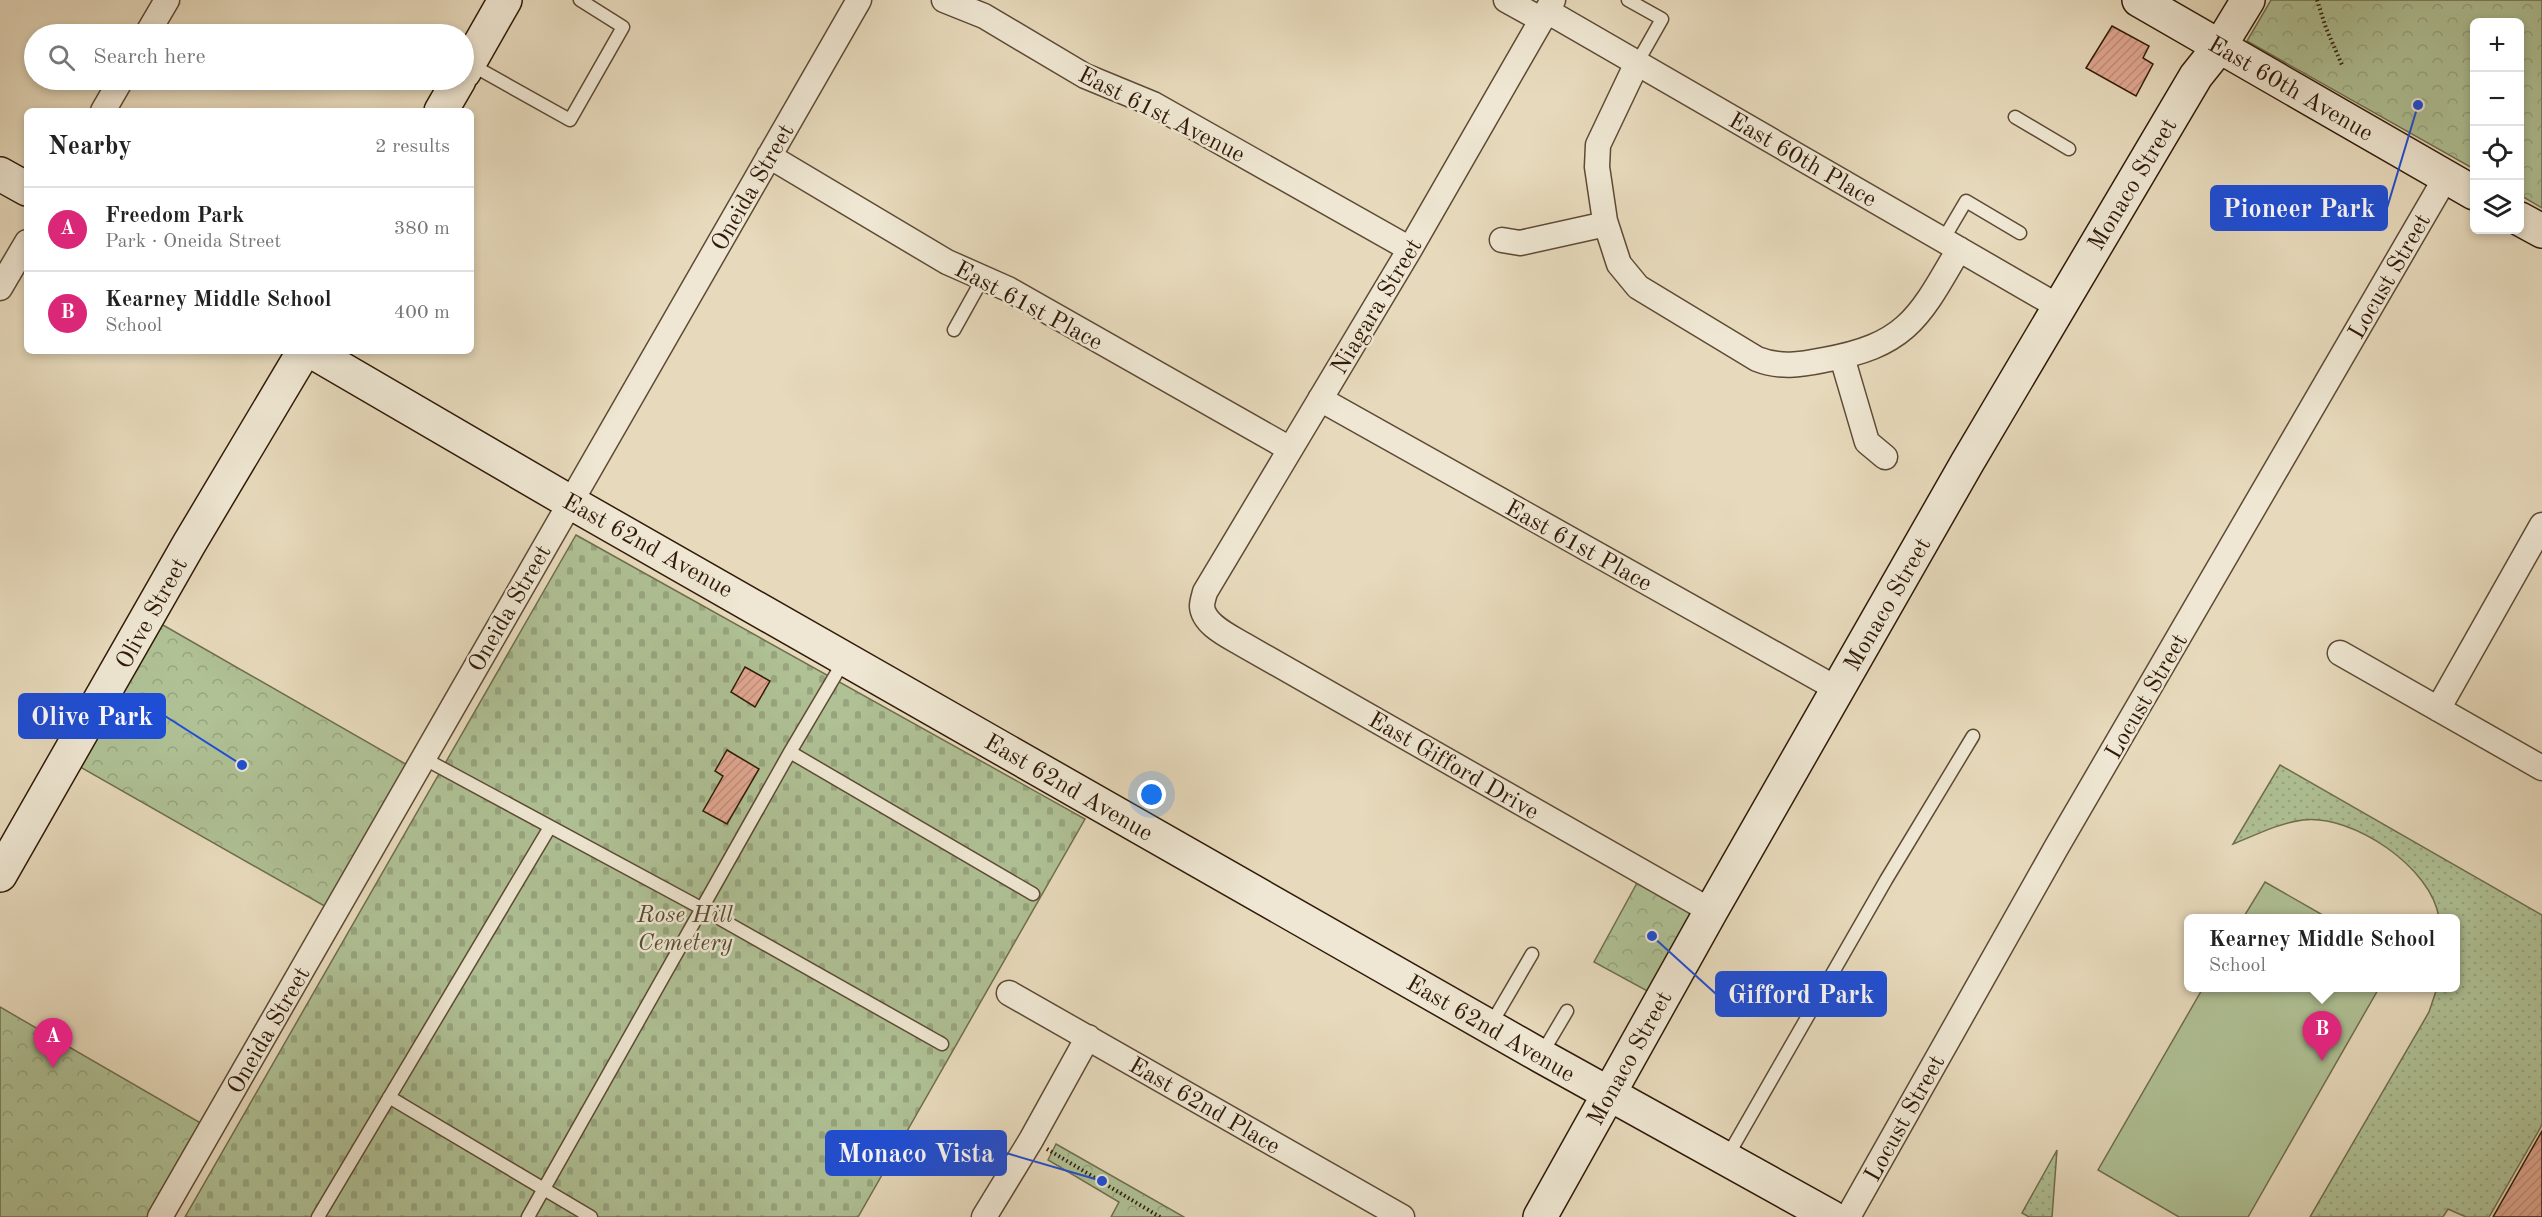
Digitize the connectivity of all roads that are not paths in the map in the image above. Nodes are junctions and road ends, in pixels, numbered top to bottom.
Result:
1 (167, 0) edge
2 (505, 0) edge
3 (580, 0) edge
4 (859, 0) edge
5 (944, 0) edge
6 (1506, 0) edge
7 (1628, 0) edge
8 (2139, 0) edge
9 (2248, 0) edge
10 (1547, 10) edge
11 (153, 24) edge
12 (2220, 46) junction
13 (474, 54) edge
14 (1637, 63) junction
15 (474, 75) edge
16 (115, 90) edge
17 (453, 90) edge
18 (105, 108) edge
19 (443, 108) edge
20 (2014, 117) dead end
21 (2069, 149) dead end
22 (770, 156) junction
23 (0, 174) edge
24 (2446, 177) junction
25 (24, 187) edge
26 (2470, 190) edge
27 (2524, 221) edge
28 (1606, 224) junction
29 (2542, 231) edge
30 (2020, 233) dead end
31 (1502, 240) dead end
32 (1951, 244) junction
33 (24, 247) edge
34 (1410, 249) junction
35 (983, 278) junction
36 (0, 288) edge
37 (2059, 307) junction
38 (954, 330) dead end
39 (302, 354) edge
40 (316, 354) edge
41 (1842, 357) junction
42 (1320, 399) junction
43 (1290, 449) junction
44 (1885, 457) dead end
45 (570, 502) junction
46 (2542, 525) edge
47 (1204, 612) joint
48 (2340, 653) dead end
49 (846, 658) junction
50 (1839, 690) junction
51 (2438, 709) junction
52 (1973, 736) dead end
53 (790, 752) junction
54 (423, 758) junction
55 (2542, 768) edge
56 (550, 827) junction
57 (0, 876) edge
58 (1033, 894) dead end
59 (701, 908) junction
60 (1711, 911) junction
61 (1532, 954) dead end
62 (1009, 993) dead end
63 (1567, 1011) dead end
64 (1490, 1027) junction
65 (1088, 1037) junction
66 (942, 1044) dead end
67 (1541, 1056) junction
68 (1609, 1095) junction
69 (389, 1097) junction
70 (1726, 1159) junction
71 (544, 1189) junction
72 (160, 1217) edge
73 (318, 1217) edge
74 (528, 1217) edge
75 (591, 1217) edge
76 (984, 1217) edge
77 (1402, 1217) edge
78 (1540, 1217) edge
79 (1831, 1217) edge
80 (1848, 1217) edge

1 - 11 street
2 - 13 street
3 - 15 lane
4 - 22 street, Oneida Street
5 - 34 street, East 61st Avenue
6 - 10 street, East 60th Place
7 - 14 lane
8 - 12 street, East 60th Avenue
9 - 12 street, Monaco Street
10 - 14 street, East 60th Place
10 - 34 street, Niagara Street
12 - 24 street, East 60th Avenue
12 - 37 street, Monaco Street
14 - 28 street
14 - 32 street, East 60th Place
16 - 18 street
17 - 19 street
20 - 21 lane
22 - 35 street, East 61st Place
22 - 45 street, Oneida Street
23 - 25 street
24 - 26 street, East 60th Avenue
24 - 80 street, Locust Street
27 - 29 street
28 - 31 street
28 - 41 street
30 - 32 lane
32 - 37 street, East 60th Place
32 - 41 street
33 - 36 street
34 - 42 street, Niagara Street
35 - 38 lane
35 - 43 street, East 61st Place
37 - 50 street, Monaco Street
39 - 57 street, Olive Street
40 - 45 street, East 62nd Avenue
41 - 44 street
42 - 43 street, Niagara Street
42 - 50 street, East 61st Place
43 - 47 street, Niagara Street
45 - 49 street, East 62nd Avenue
45 - 54 street, Oneida Street
46 - 51 street
47 - 60 street, East Gifford Drive
48 - 51 street
49 - 53 lane
49 - 64 street, East 62nd Avenue
50 - 60 street, Monaco Street
51 - 55 street
52 - 70 lane
53 - 58 lane
53 - 59 lane
54 - 56 lane
54 - 72 street, Oneida Street
56 - 59 lane
56 - 69 lane
59 - 66 lane
59 - 71 lane
60 - 68 street, Monaco Street
61 - 64 lane
62 - 65 street, East 62nd Place
63 - 67 lane
64 - 67 street, East 62nd Avenue
65 - 76 street
65 - 77 street, East 62nd Place
67 - 68 street, East 62nd Avenue
68 - 70 street, East 62nd Avenue
68 - 78 street, Monaco Street
69 - 71 lane
69 - 73 lane
70 - 79 street, East 62nd Avenue
71 - 74 lane
71 - 75 lane

